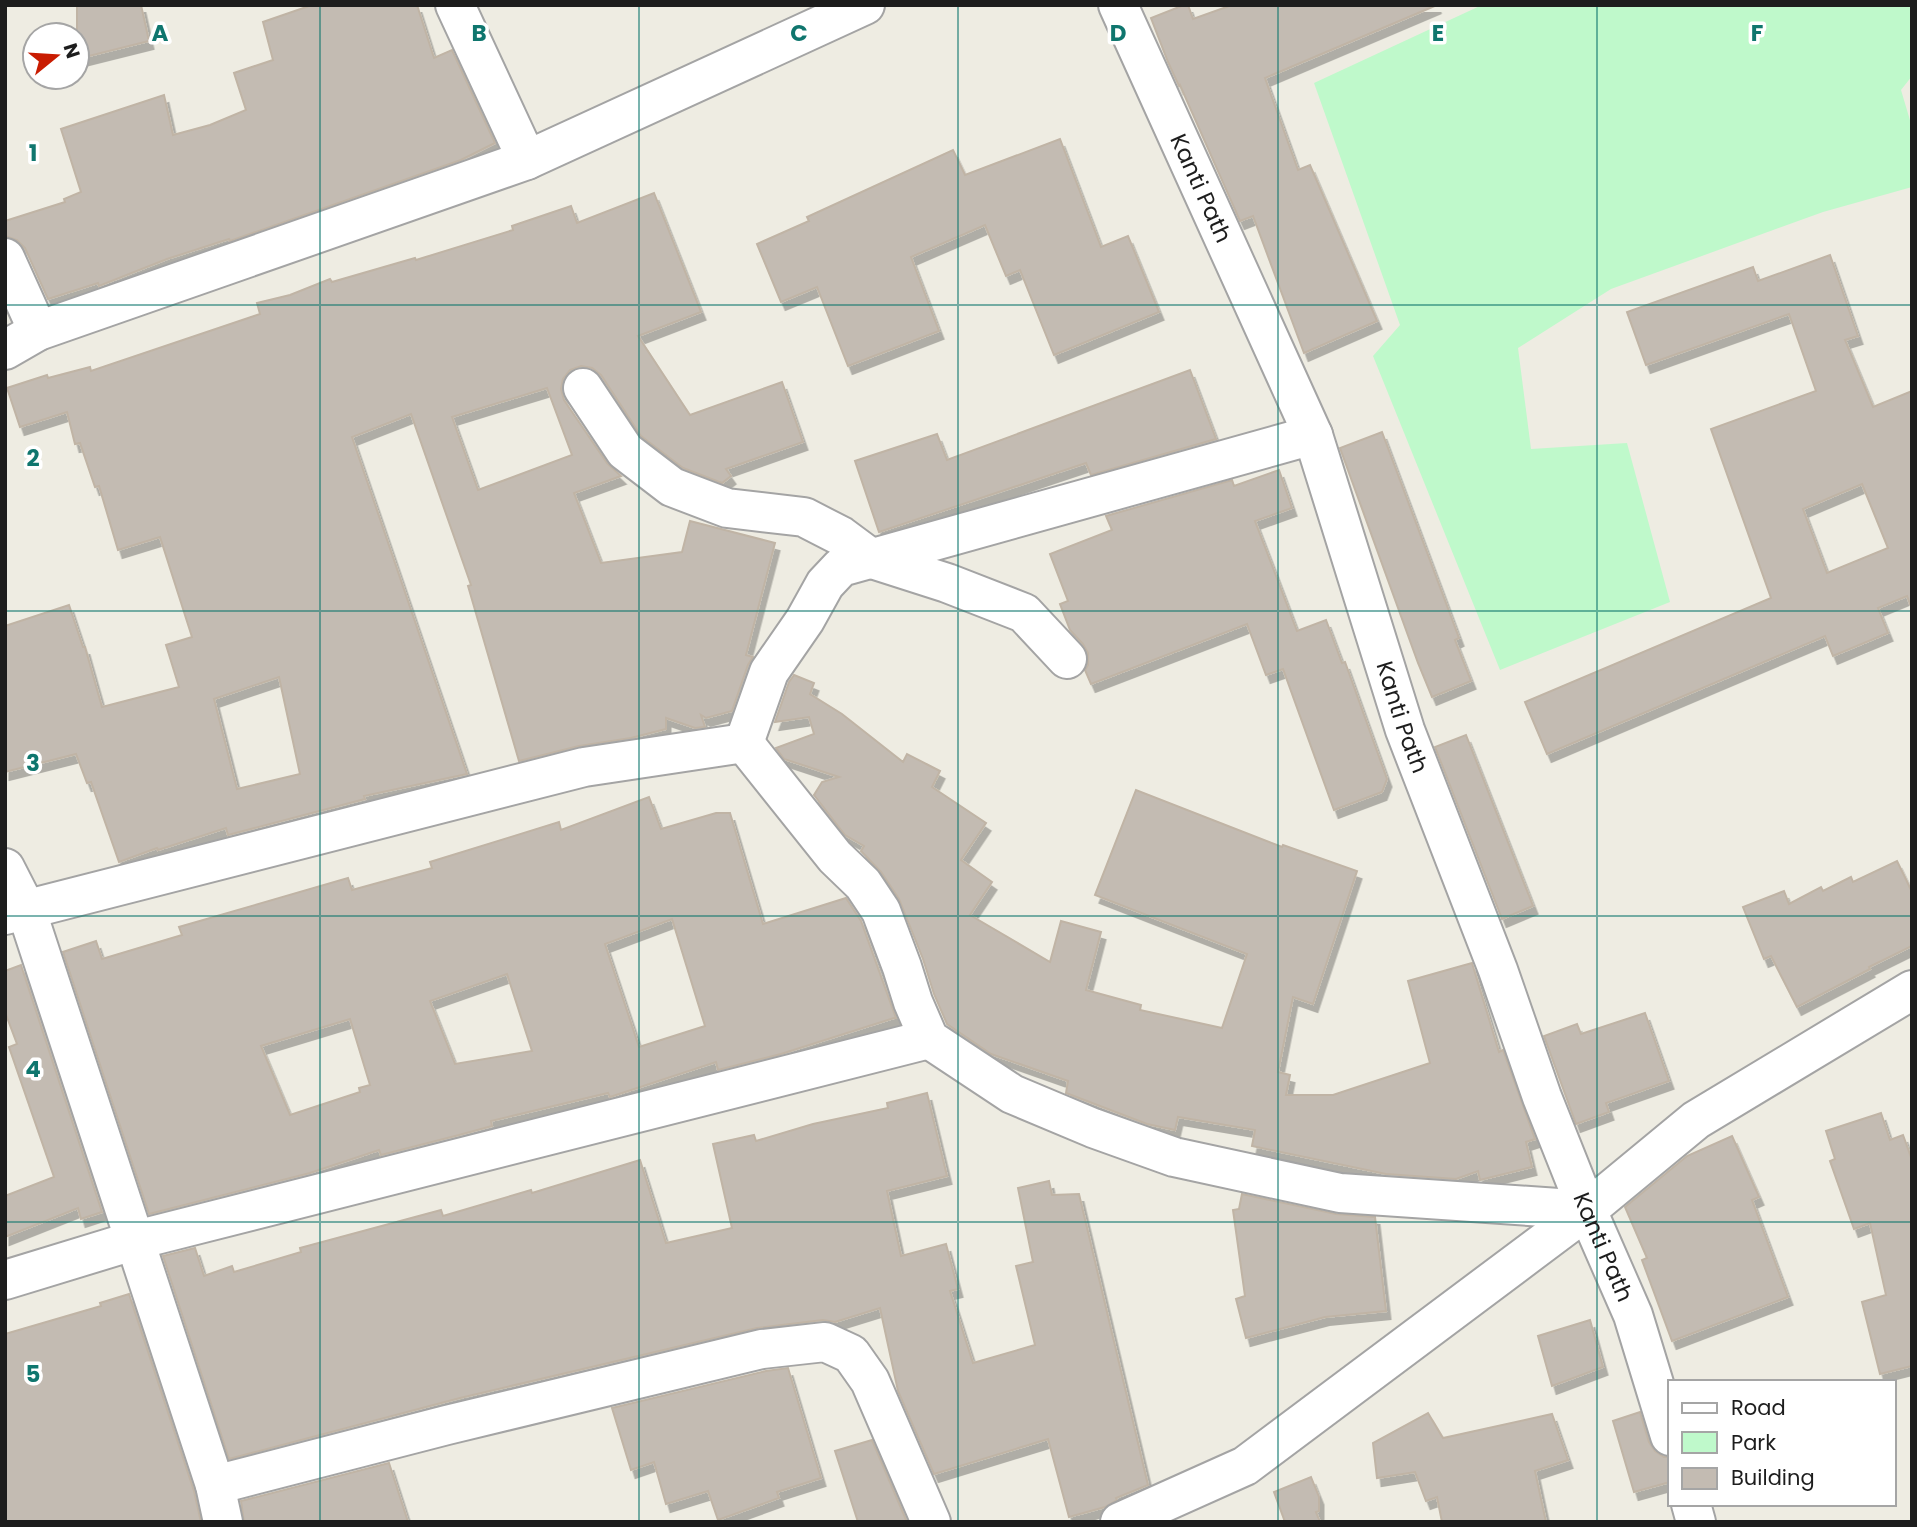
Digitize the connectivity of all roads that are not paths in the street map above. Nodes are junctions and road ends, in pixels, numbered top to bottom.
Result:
1 (455, 5) edge
2 (865, 5) edge
3 (1118, 5) edge
4 (527, 160) junction
5 (5, 258) edge
6 (38, 331) junction
7 (5, 350) edge
8 (583, 388) dead end
9 (1314, 435) junction
10 (872, 559) junction
11 (1068, 659) dead end
12 (744, 743) junction
13 (5, 868) edge
14 (16, 912) edge
15 (1912, 990) edge
16 (929, 1039) junction
17 (1587, 1209) junction
18 (136, 1240) junction
19 (5, 1280) edge
20 (1668, 1429) edge
21 (219, 1504) edge
22 (931, 1522) edge
23 (1121, 1522) edge

1 - 4 street
2 - 4 street
3 - 9 street, Kanti Path
4 - 6 street
5 - 6 street
6 - 7 street
8 - 10 street
9 - 10 street
9 - 17 street, Kanti Path
10 - 11 street
10 - 12 street
12 - 14 street
12 - 16 street
13 - 14 street
14 - 18 street
15 - 17 street
16 - 17 street
16 - 18 street
17 - 20 street, Kanti Path
17 - 23 street
18 - 19 street
18 - 21 street
21 - 22 street

